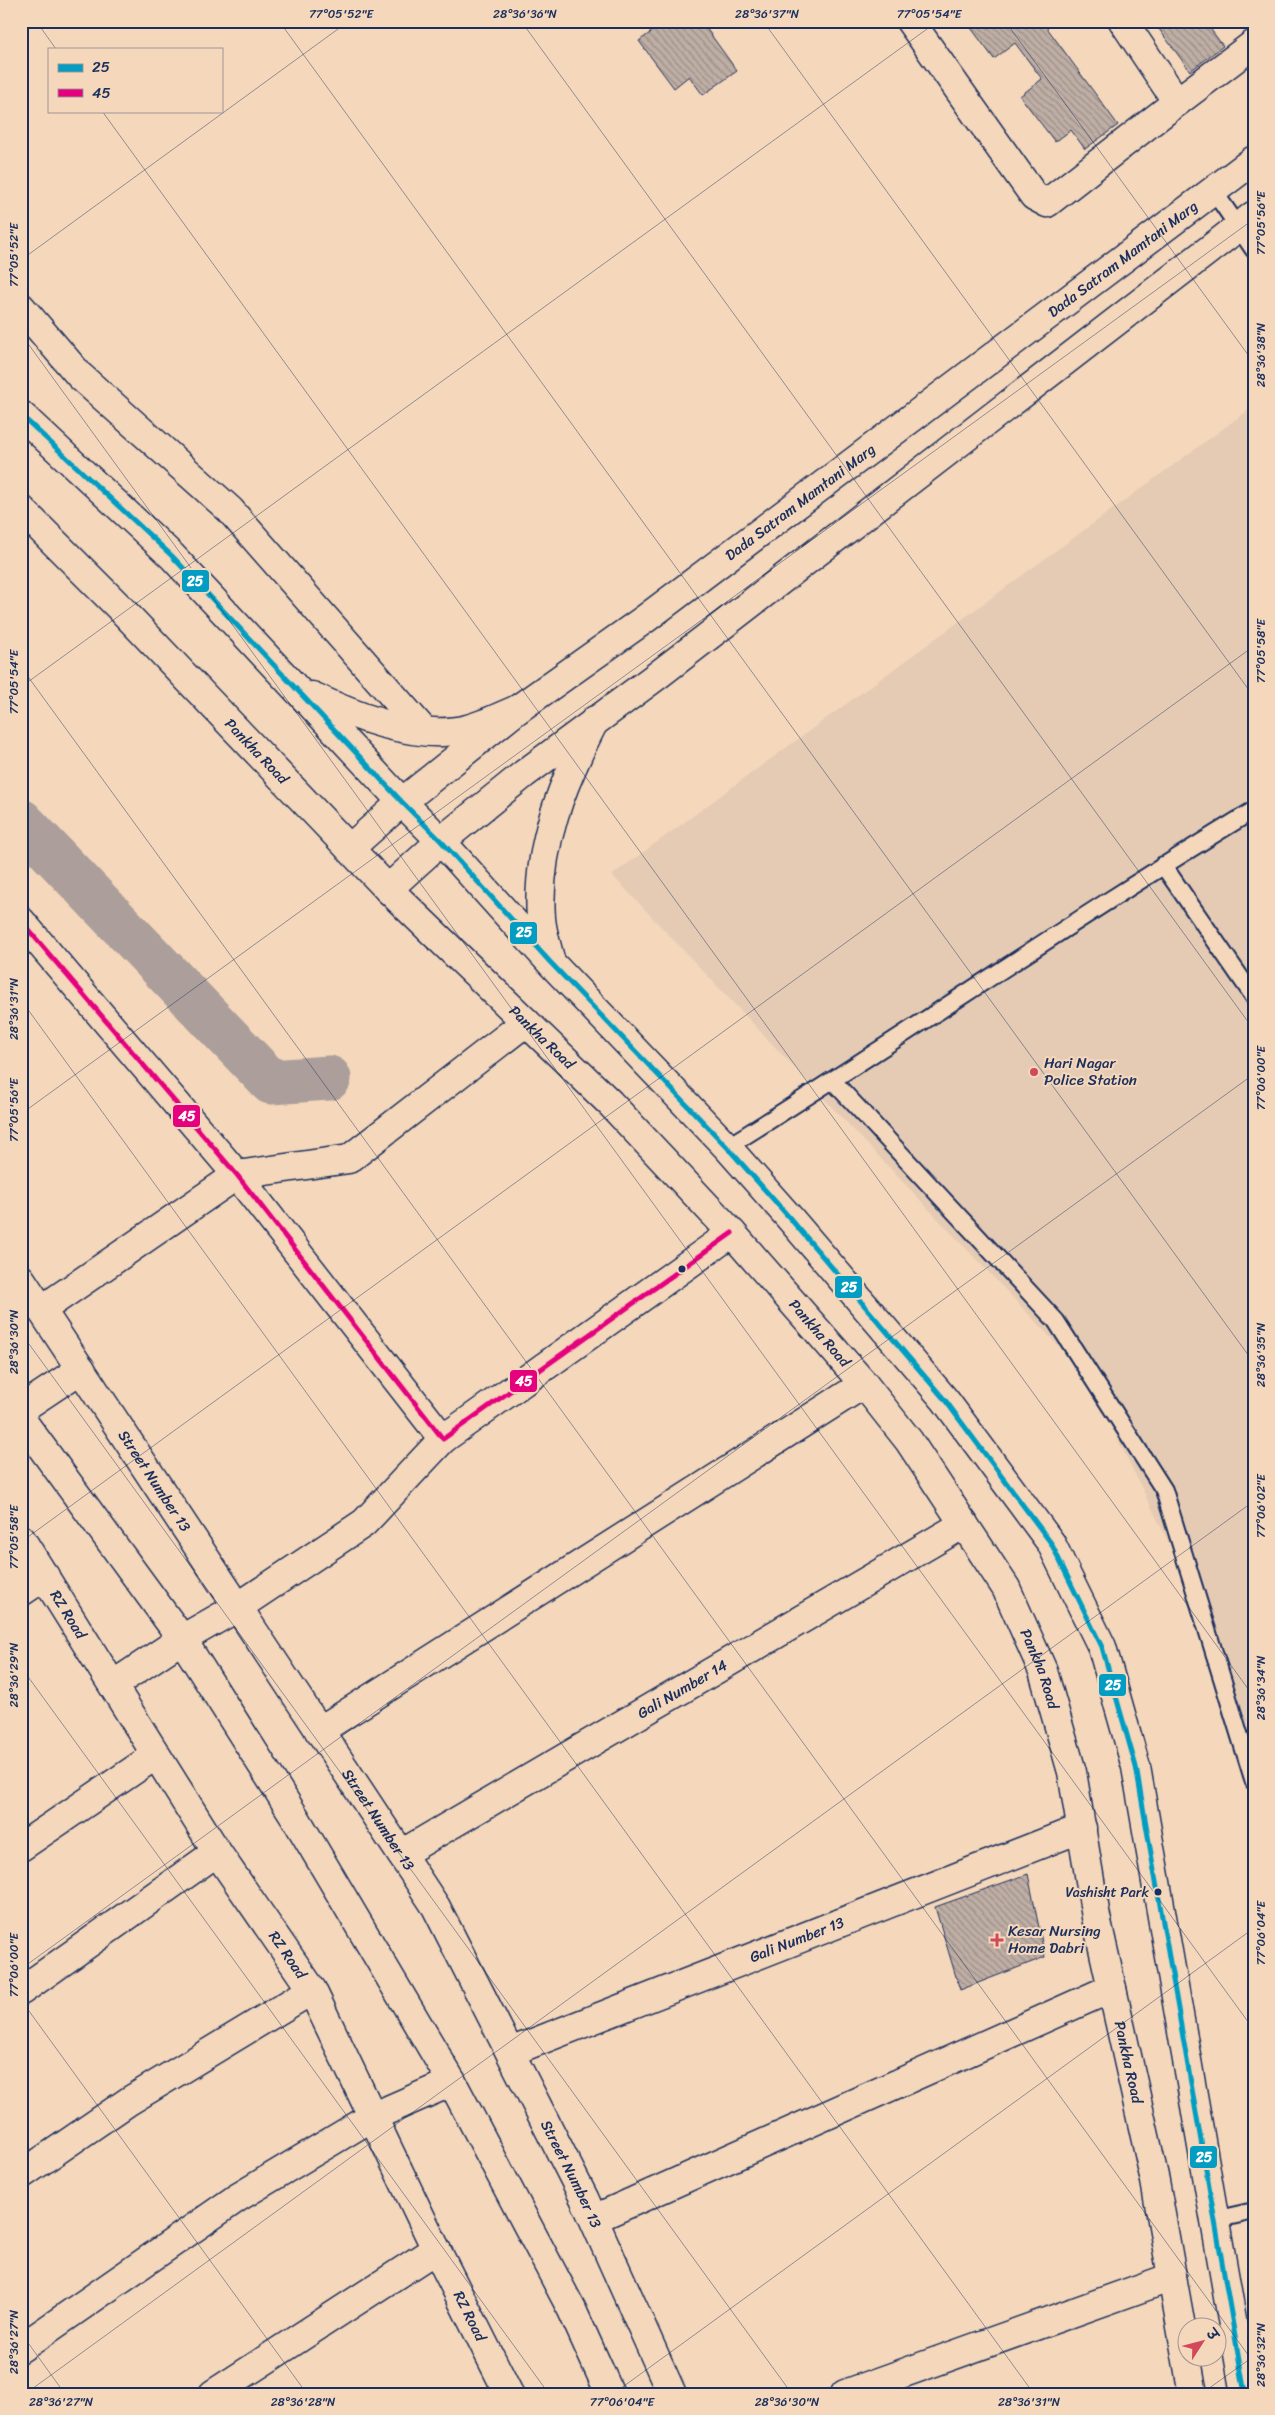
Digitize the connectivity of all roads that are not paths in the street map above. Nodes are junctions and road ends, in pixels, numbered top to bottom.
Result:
1 (910, 21) edge
2 (1123, 21) edge
3 (1254, 44) edge
4 (1177, 102) junction
5 (1254, 160) edge
6 (1213, 190) junction
7 (1246, 222) edge
8 (1254, 250) edge
9 (21, 307) edge
10 (21, 415) edge
11 (21, 509) edge
12 (299, 690) junction
13 (518, 709) junction
14 (595, 720) junction
15 (423, 730) junction
16 (402, 802) junction
17 (1254, 810) edge
18 (441, 841) junction
19 (350, 848) junction
20 (1163, 865) junction
21 (388, 889) junction
22 (21, 921) edge
23 (550, 962) junction
24 (1254, 997) edge
25 (526, 1022) junction
26 (833, 1081) junction
27 (726, 1147) junction
28 (237, 1175) junction
29 (732, 1232) junction
30 (21, 1279) edge
31 (41, 1310) junction
32 (81, 1369) junction
33 (864, 1384) junction
34 (21, 1409) edge
35 (21, 1419) edge
36 (443, 1439) junction
37 (964, 1524) junction
38 (21, 1539) edge
39 (45, 1576) junction
40 (21, 1592) edge
41 (238, 1607) junction
42 (182, 1639) junction
43 (112, 1685) junction
44 (319, 1731) junction
45 (156, 1755) junction
46 (1254, 1782) edge
47 (1082, 1828) junction
48 (21, 1847) edge
49 (217, 1852) junction
50 (401, 1854) junction
51 (1112, 1988) junction
52 (312, 1990) junction
53 (21, 1991) edge
54 (510, 2052) junction
55 (452, 2082) junction
56 (372, 2117) junction
57 (21, 2176) edge
58 (1254, 2212) edge
59 (594, 2219) junction
60 (1214, 2220) junction
61 (436, 2249) junction
62 (1172, 2278) junction
63 (21, 2348) edge
64 (213, 2394) edge
65 (509, 2394) edge
66 (610, 2394) edge
67 (672, 2394) edge
68 (845, 2394) edge
69 (1193, 2394) edge
70 (1245, 2394) edge

1 - 4 street
2 - 4 street
3 - 4 street
5 - 6 street, Dada Satram Mamtani Marg
6 - 7 lane
6 - 13 street, Dada Satram Mamtani Marg
7 - 8 lane
7 - 14 street
9 - 15 street
10 - 12 street
11 - 19 street, Pankha Road
12 - 15 street
12 - 16 street
13 - 15 street
13 - 16 street, Dada Satram Mamtani Marg
14 - 18 street
14 - 23 street
16 - 18 street
16 - 19 street, Dada Satram Mamtani Marg
17 - 20 lane
18 - 21 street
18 - 23 street
19 - 21 street, Pankha Road
20 - 24 lane
20 - 26 lane
21 - 25 street, Pankha Road
22 - 28 street
23 - 27 street
25 - 28 street
25 - 29 street, Pankha Road
26 - 27 lane
26 - 46 lane
27 - 60 street
28 - 31 street
28 - 36 street
29 - 33 street, Pankha Road
29 - 36 street
30 - 31 street, Street Number 13
31 - 32 street, Street Number 13
32 - 34 street
32 - 41 street, Street Number 13
33 - 37 street, Pankha Road
33 - 44 street
35 - 42 street
36 - 41 street
37 - 47 street, Pankha Road
37 - 50 street, Gali Number 14
38 - 39 street, RZ Road
39 - 40 street
39 - 43 street, RZ Road
41 - 42 street
41 - 44 street, Street Number 13
42 - 43 street
42 - 55 street
43 - 45 street, RZ Road
44 - 50 street, Street Number 13
45 - 48 street
45 - 49 street, RZ Road
47 - 51 street, Pankha Road
47 - 54 street, Gali Number 13
49 - 52 street, RZ Road
49 - 53 street
50 - 54 street, Street Number 13
51 - 59 street
51 - 62 street, Pankha Road
52 - 56 street, RZ Road
52 - 57 street
54 - 59 street, Street Number 13
55 - 56 street
55 - 66 street
56 - 61 street, RZ Road
56 - 63 street
58 - 60 lane
59 - 67 street, Street Number 13
60 - 70 street
61 - 64 street
61 - 65 street, RZ Road
62 - 68 street
62 - 69 street, Pankha Road

